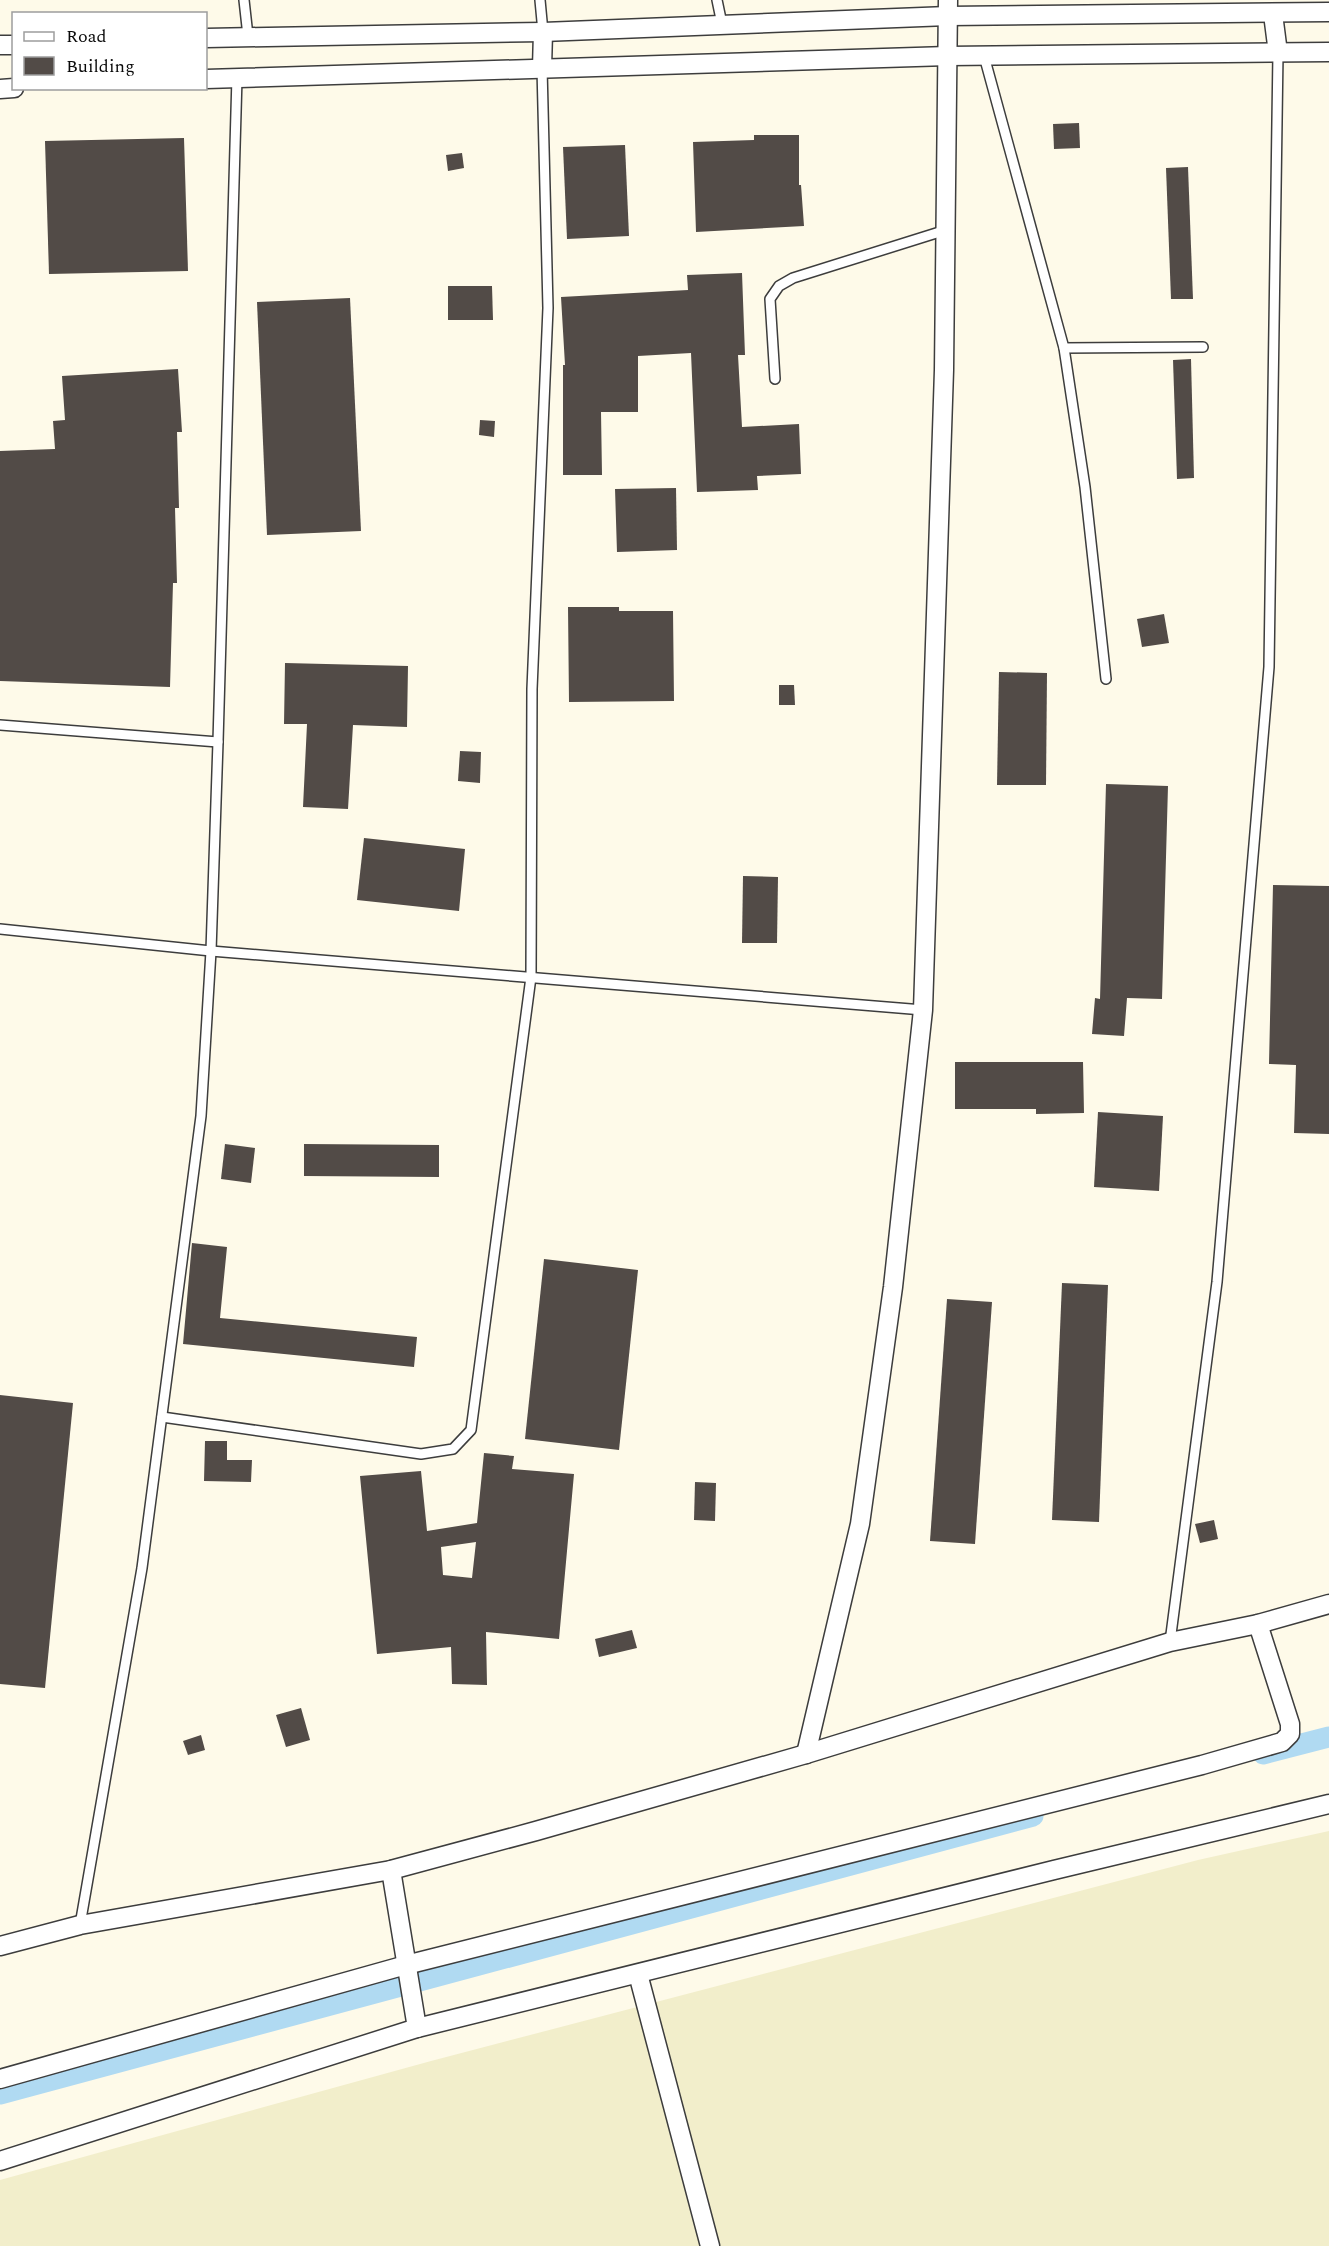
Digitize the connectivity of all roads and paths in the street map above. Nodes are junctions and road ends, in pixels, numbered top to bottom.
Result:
1 (244, 0) edge
2 (540, 0) edge
3 (717, 0) edge
4 (1272, 7) edge
5 (948, 8) edge
6 (1329, 12) edge
7 (722, 24) junction
8 (543, 32) junction
9 (248, 36) junction
10 (207, 38) edge
11 (1329, 52) edge
12 (1278, 53) junction
13 (948, 56) junction
14 (984, 56) junction
15 (542, 68) junction
16 (237, 77) junction
17 (207, 79) edge
18 (946, 230) junction
19 (1203, 347) dead end
20 (1064, 348) junction
21 (775, 379) dead end
22 (1106, 679) dead end
23 (0, 725) edge
24 (218, 742) junction
25 (0, 929) edge
26 (211, 951) junction
27 (531, 977) junction
28 (923, 1010) junction
29 (162, 1417) junction
30 (1329, 1604) edge
31 (1258, 1624) junction
32 (1170, 1642) junction
33 (806, 1754) junction
34 (1329, 1804) edge
35 (391, 1870) junction
36 (80, 1925) junction
37 (0, 1946) edge
38 (406, 1965) junction
39 (638, 1974) junction
40 (417, 2028) junction
41 (0, 2079) edge
42 (0, 2161) edge
43 (710, 2246) edge

1 - 9 lane
2 - 8 lane
3 - 7 lane
4 - 5 street
4 - 6 street
4 - 12 street
5 - 7 street
5 - 13 street
7 - 8 street
8 - 9 street
8 - 15 street
9 - 10 street
11 - 12 street
12 - 14 street
12 - 32 lane
13 - 14 street
13 - 15 street
13 - 18 street
14 - 20 lane
15 - 16 street
15 - 27 lane
16 - 17 street
16 - 24 lane
18 - 21 lane
18 - 28 street
19 - 20 lane
20 - 22 lane
23 - 24 lane
24 - 26 lane
25 - 26 lane
26 - 27 lane
26 - 29 lane
27 - 28 lane
27 - 29 lane
28 - 33 street
29 - 36 lane
30 - 31 street
31 - 32 street
31 - 38 street
32 - 33 street
33 - 35 street
34 - 39 street
35 - 36 street
35 - 38 street
36 - 37 street
38 - 40 street
38 - 41 street
39 - 40 street
39 - 43 street
40 - 42 street

